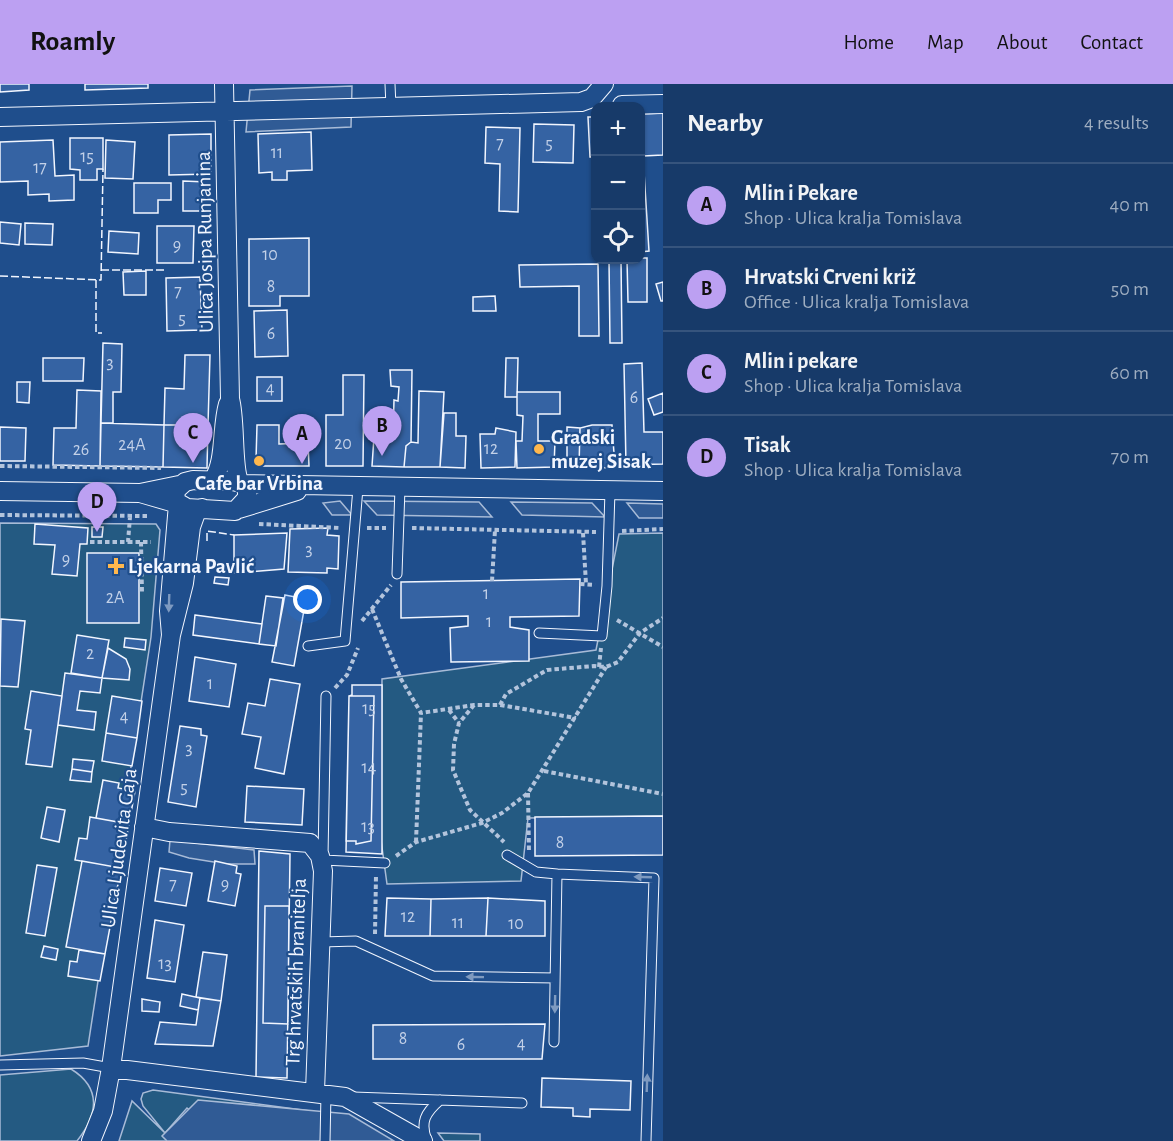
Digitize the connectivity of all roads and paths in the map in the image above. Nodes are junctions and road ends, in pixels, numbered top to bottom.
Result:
1 (224, 84) edge
2 (390, 84) edge
3 (604, 84) edge
4 (645, 104) edge
5 (663, 104) edge
6 (391, 107) junction
7 (225, 111) junction
8 (0, 117) edge
9 (230, 399) junction
10 (0, 466) edge
11 (168, 468) dead end
12 (213, 480) junction
13 (242, 483) junction
14 (310, 487) junction
15 (358, 488) junction
16 (400, 488) junction
17 (0, 491) edge
18 (610, 491) junction
19 (663, 491) edge
20 (179, 494) junction
21 (202, 508) junction
22 (239, 509) junction
23 (0, 515) edge
24 (130, 517) junction
25 (159, 517) dead end
26 (254, 524) dead end
27 (399, 527) junction
28 (356, 528) junction
29 (663, 529) edge
30 (495, 531) junction
31 (608, 531) junction
32 (583, 533) junction
33 (90, 542) dead end
34 (128, 542) junction
35 (141, 542) junction
36 (152, 542) dead end
37 (397, 574) joint
38 (492, 580) dead end
39 (586, 584) dead end
40 (142, 593) dead end
41 (372, 609) junction
42 (604, 613) junction
43 (663, 618) edge
44 (362, 622) dead end
45 (539, 633) dead end
46 (640, 633) junction
47 (171, 635) junction
48 (308, 646) dead end
49 (663, 647) edge
50 (606, 668) junction
51 (326, 696) dead end
52 (474, 705) junction
53 (500, 705) junction
54 (449, 710) junction
55 (420, 713) junction
56 (576, 718) junction
57 (459, 723) junction
58 (544, 771) junction
59 (528, 793) junction
60 (663, 794) edge
61 (482, 823) junction
62 (144, 827) junction
63 (416, 842) junction
64 (508, 850) joint
65 (381, 862) junction
66 (323, 865) junction
67 (529, 868) junction
68 (557, 874) junction
69 (321, 942) junction
70 (375, 949) junction
71 (555, 978) junction
72 (554, 1042) dead end
73 (0, 1065) edge
74 (111, 1068) junction
75 (320, 1093) junction
76 (345, 1096) junction
77 (440, 1100) junction
78 (522, 1103) dead end
79 (91, 1141) edge
80 (325, 1141) edge
81 (425, 1141) edge
82 (646, 1141) edge

1 - 7 street, Ulica Josipa Runjanina
2 - 6 lane
3 - 6 street
4 - 5 street
6 - 7 street
7 - 8 street
7 - 9 street, Ulica Josipa Runjanina
9 - 12 street, Ulica Josipa Runjanina
9 - 13 street, Ulica Josipa Runjanina
10 - 11 path
12 - 13 street
12 - 20 street
13 - 14 street
13 - 22 street
14 - 15 street
14 - 22 street
15 - 16 street
15 - 28 lane
16 - 18 street
16 - 27 lane
17 - 20 street
18 - 19 street
18 - 31 lane
20 - 21 street
20 -> 47 street, Ulica Ljudevita Gaja
21 - 22 street
21 - 47 street, Ulica Ljudevita Gaja
23 - 24 path
24 - 25 path
24 - 34 path
26 - 28 path
27 - 28 path
27 - 30 path
27 - 37 lane
28 - 48 lane
29 - 31 path
30 - 32 path
30 - 38 path
31 - 32 path
31 - 42 lane
32 - 39 path
33 - 34 path
34 - 35 path
35 - 36 path
35 - 40 path
37 - 41 path
41 - 44 path
41 - 55 path
42 - 45 lane
42 - 46 path
43 - 46 path
46 - 49 path
46 - 50 path
47 - 62 street, Ulica Ljudevita Gaja
50 - 53 path
50 - 56 path
51 - 66 lane
52 - 53 path
52 - 54 path
52 - 57 path
53 - 56 path
54 - 55 path
54 - 57 path
55 - 63 path
56 - 58 path
57 - 61 path
58 - 59 path
58 - 60 path
59 - 61 path
59 - 67 path
61 - 63 path
61 - 64 path
62 - 66 street, Trg hrvatskih branitelja
62 - 74 street, Ulica Ljudevita Gaja
63 - 65 path
64 - 67 lane
65 - 66 lane
65 - 70 path
66 - 69 street, Trg hrvatskih branitelja
67 - 68 lane
68 - 71 lane
82 -> 68 lane
69 - 70 lane
69 - 75 street, Trg hrvatskih branitelja
71 -> 70 lane
71 -> 72 lane
73 - 74 lane
74 - 75 street
74 - 79 street, Ulica Ljudevita Gaja
75 - 76 street
75 - 80 lane
76 - 77 lane
76 - 81 street
77 - 78 lane
77 - 81 lane

